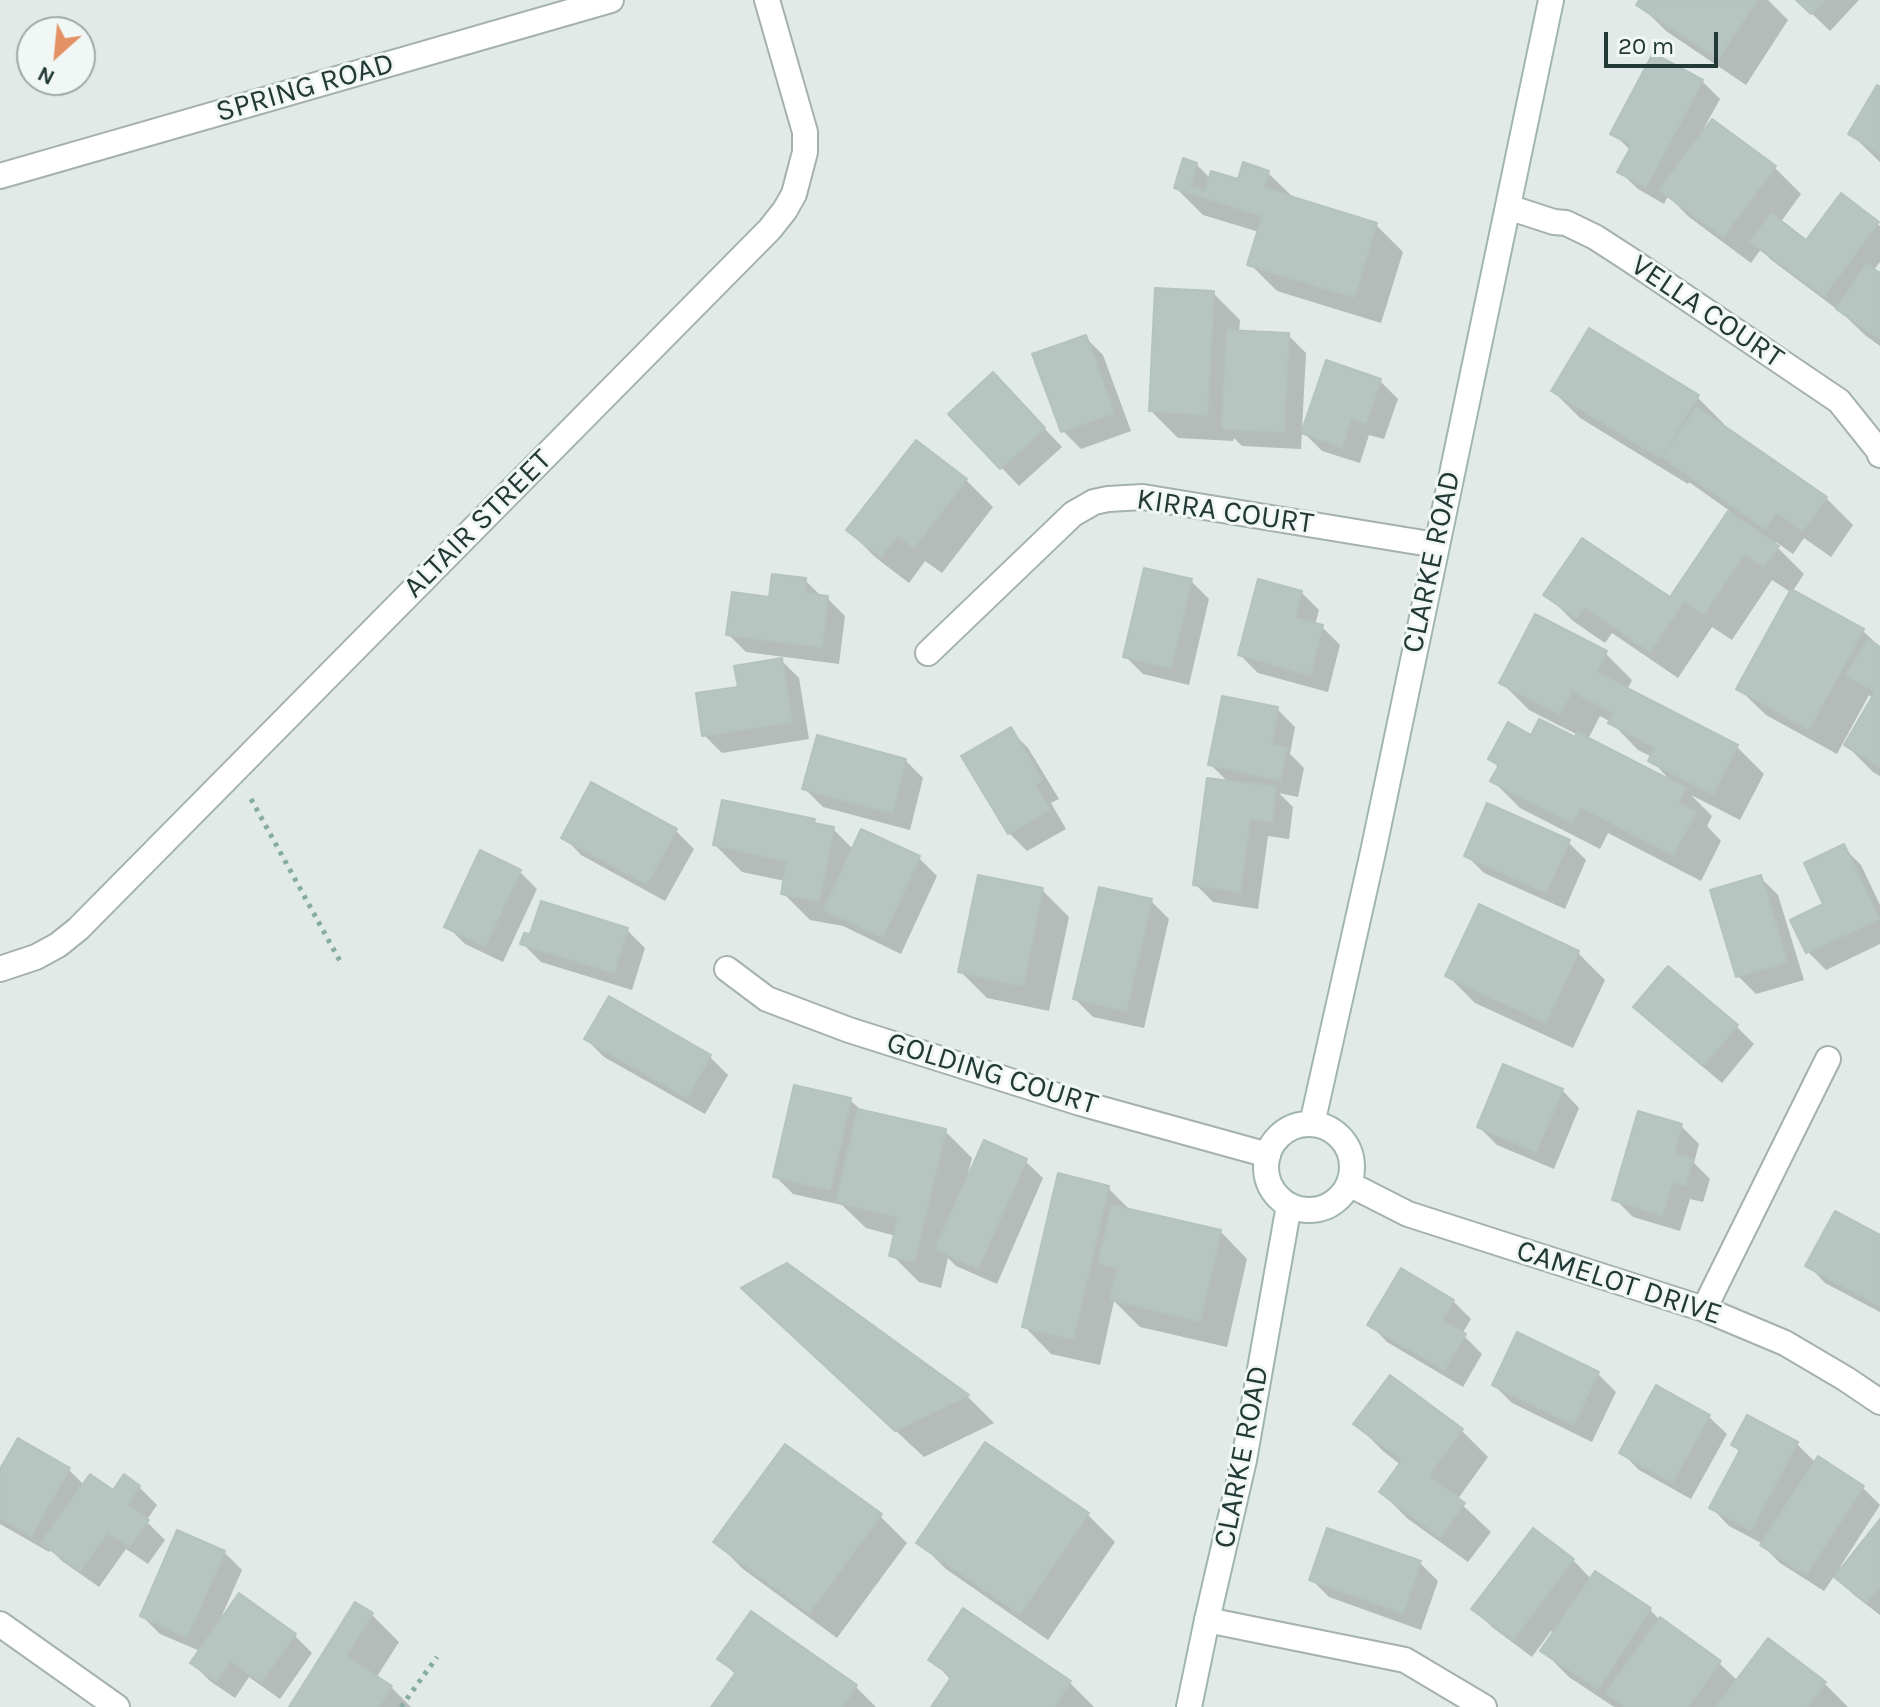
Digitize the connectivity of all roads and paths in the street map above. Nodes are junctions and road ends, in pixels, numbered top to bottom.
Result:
1 (611, 0) edge
2 (767, 0) edge
3 (1551, 0) edge
4 (563, 6) edge
5 (0, 176) edge
6 (1508, 207) junction
7 (1880, 452) edge
8 (1436, 545) junction
9 (928, 653) dead end
10 (235, 770) junction
11 (341, 963) dead end
12 (0, 969) edge
13 (727, 969) dead end
14 (1828, 1059) dead end
15 (1312, 1124) junction
16 (1268, 1155) junction
17 (1349, 1184) junction
18 (1289, 1205) junction
19 (1704, 1309) junction
20 (1880, 1402) edge
21 (1207, 1620) junction
22 (0, 1624) edge
23 (437, 1657) dead end
24 (117, 1707) edge
25 (401, 1707) edge
26 (1189, 1707) edge
27 (1484, 1707) edge

1 - 4 street, SPRING ROAD
2 - 10 street, ALTAIR STREET
3 - 6 street, CLARKE ROAD
4 - 5 street, SPRING ROAD
6 - 7 street, VELLA COURT
6 - 8 street, CLARKE ROAD
8 - 9 street, KIRRA COURT
8 - 15 street, CLARKE ROAD
10 - 11 path
10 - 12 street, ALTAIR STREET
13 - 16 street, GOLDING COURT
14 - 19 street
15 - 16 street
15 - 17 street
16 - 18 street
17 - 18 street
17 - 19 street, CAMELOT DRIVE
18 - 21 street, CLARKE ROAD
19 - 20 street, CAMELOT DRIVE
21 - 26 street, CLARKE ROAD
21 - 27 street
22 - 24 street
23 - 25 path

